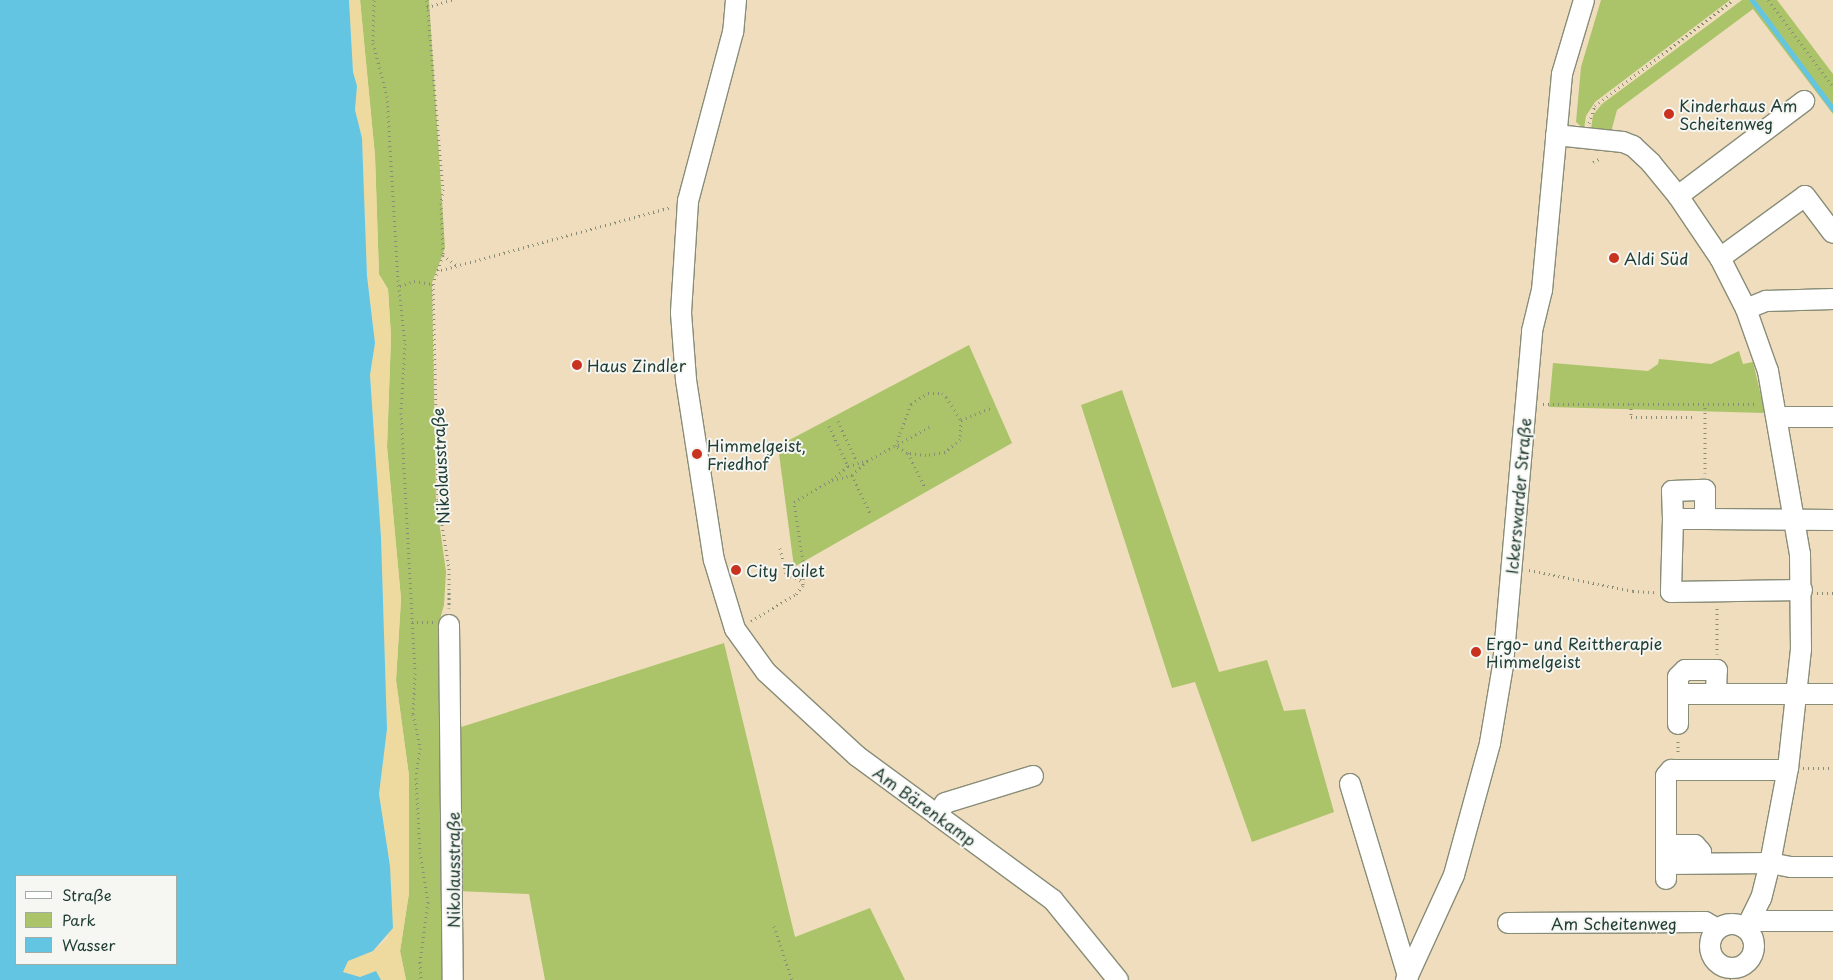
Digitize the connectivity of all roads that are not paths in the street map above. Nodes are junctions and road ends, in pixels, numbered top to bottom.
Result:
1 (736, 0) edge
2 (1584, 0) edge
3 (1804, 101) dead end
4 (1556, 136) junction
5 (1678, 196) junction
6 (1833, 233) edge
7 (1720, 258) junction
8 (1833, 300) edge
9 (1746, 308) junction
10 (1776, 410) junction
11 (1833, 417) edge
12 (1672, 519) junction
13 (1705, 519) junction
14 (1795, 520) junction
15 (1833, 520) edge
16 (1802, 590) junction
17 (443, 624) road end
18 (1716, 693) junction
19 (1795, 693) junction
20 (1678, 694) junction
21 (1833, 694) edge
22 (1678, 724) road end
23 (1787, 769) junction
24 (1034, 776) dead end
25 (1350, 784) dead end
26 (937, 815) junction
27 (1770, 863) junction
28 (1833, 867) edge
29 (1833, 921) edge
30 (1508, 923) dead end
31 (1747, 925) junction
32 (1718, 930) junction
33 (1732, 974) edge
34 (1407, 978) edge
35 (453, 980) edge
36 (1118, 980) edge

1 - 26 street, Am Bärenkamp
2 - 4 street, Ickerswarder Straße
3 - 5 street
4 - 5 street
4 - 34 street, Ickerswarder Straße
5 - 7 street
6 - 7 street
7 - 9 street
8 - 9 street
9 - 10 street
10 - 11 street
10 - 14 street
12 - 13 street
12 - 13 street
12 - 16 street
13 - 14 street
14 - 15 street
14 - 16 street
16 - 19 street
17 - 35 street, Nikolausstraße
18 - 19 street
18 - 20 street
18 - 20 street
19 - 21 street
19 - 23 street
20 - 22 street
23 - 27 street
23 - 27 street
24 - 26 street
25 - 34 street
26 - 36 street, Am Bärenkamp
27 - 28 street
27 - 31 street
29 - 31 street, Am Scheitenweg
30 - 32 street, Am Scheitenweg
31 - 32 street, Am Scheitenweg
31 - 33 street
32 - 33 street

